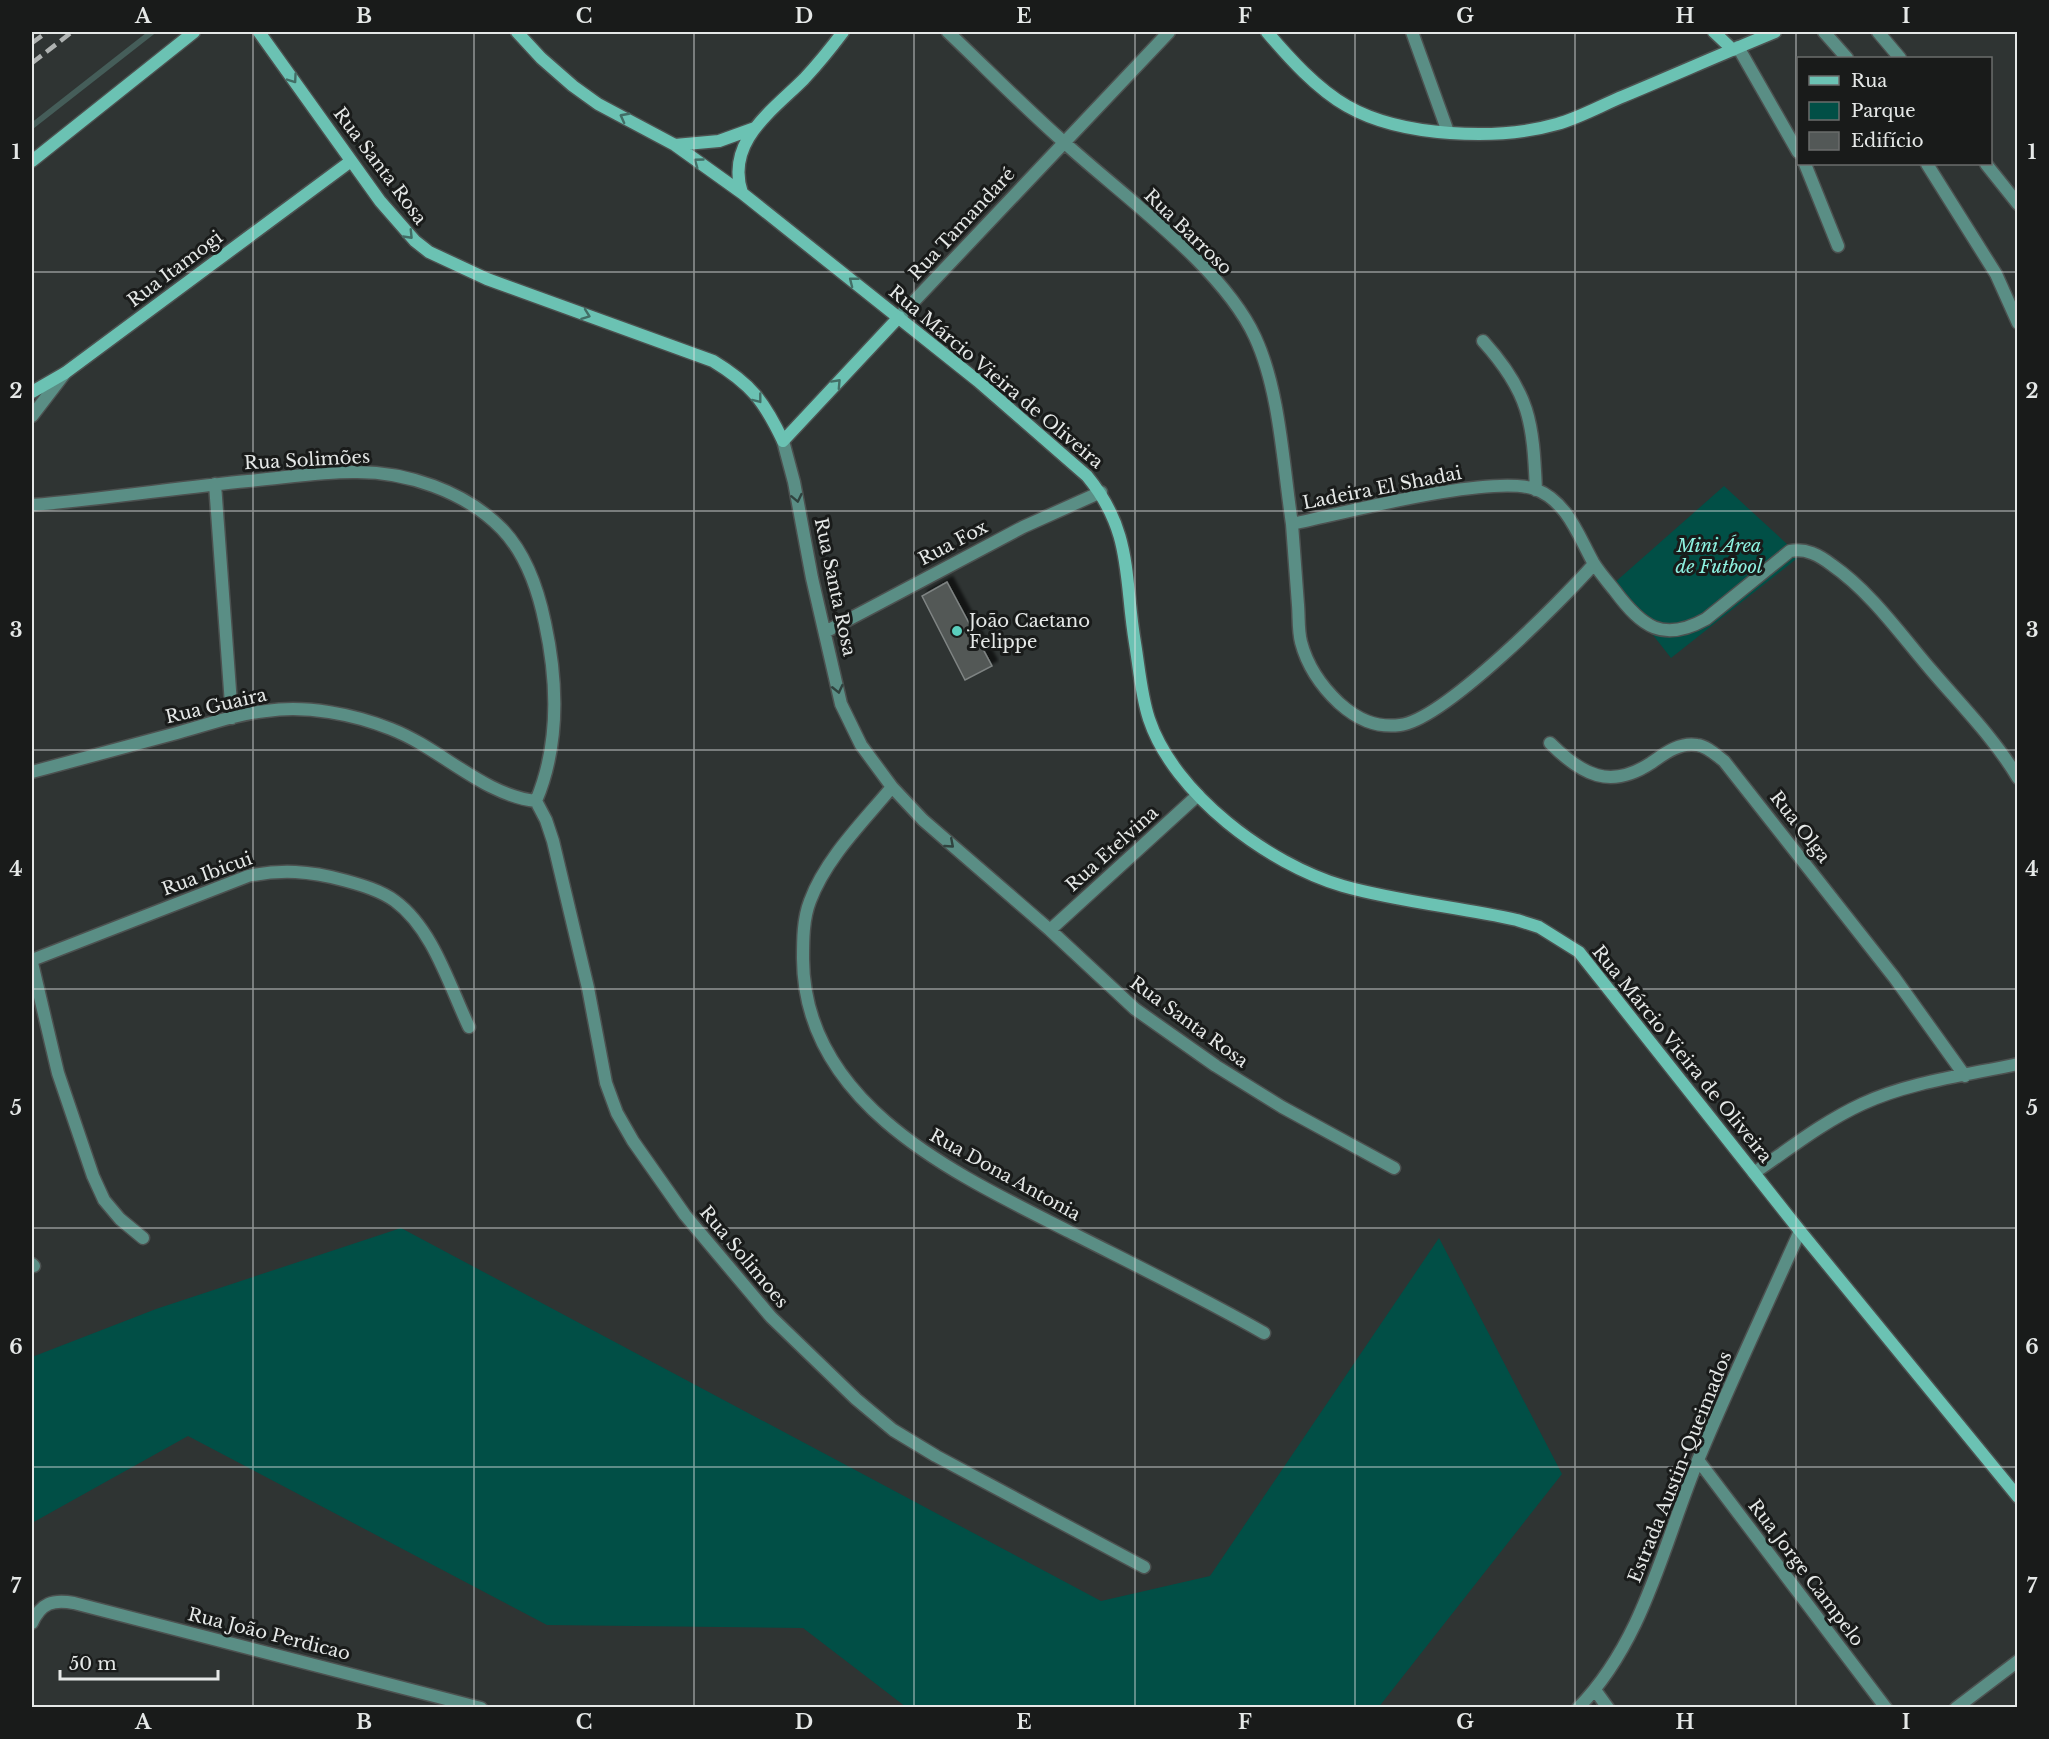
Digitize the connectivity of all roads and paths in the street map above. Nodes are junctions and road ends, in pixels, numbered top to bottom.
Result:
1 (194, 32) edge
2 (259, 32) edge
3 (517, 32) edge
4 (843, 32) edge
5 (948, 32) edge
6 (1169, 32) edge
7 (1268, 32) edge
8 (1412, 32) edge
9 (1714, 32) edge
10 (1775, 32) edge
11 (1824, 32) edge
12 (1878, 32) edge
13 (1735, 48) junction
14 (1846, 57) edge
15 (1899, 57) edge
16 (755, 128) junction
17 (1448, 132) junction
18 (1064, 143) junction
19 (675, 145) junction
20 (1797, 150) edge
21 (32, 161) edge
22 (351, 161) junction
23 (1805, 165) edge
24 (1928, 165) edge
25 (1987, 165) edge
26 (742, 194) junction
27 (2018, 204) edge
28 (1838, 246) dead end
29 (898, 317) junction
30 (2018, 323) edge
31 (1483, 341) dead end
32 (65, 373) junction
33 (32, 392) edge
34 (32, 416) edge
35 (783, 441) junction
36 (215, 484) junction
37 (1536, 490) junction
38 (1101, 492) junction
39 (32, 505) edge
40 (1292, 524) junction
41 (1594, 564) junction
42 (825, 632) junction
43 (232, 718) junction
44 (1550, 743) dead end
45 (32, 772) edge
46 (2018, 778) edge
47 (892, 787) junction
48 (1198, 795) junction
49 (536, 801) junction
50 (1050, 930) junction
51 (32, 961) edge
52 (469, 1027) dead end
53 (2018, 1064) edge
54 (1965, 1076) junction
55 (1394, 1168) dead end
56 (1754, 1173) junction
57 (1800, 1231) junction
58 (143, 1238) dead end
59 (1264, 1333) dead end
60 (1698, 1460) junction
61 (2018, 1497) edge
62 (1144, 1567) dead end
63 (32, 1623) edge
64 (2018, 1661) edge
65 (1595, 1690) junction
66 (481, 1707) edge
67 (1578, 1707) edge
68 (1608, 1707) edge
69 (1886, 1707) edge
70 (1956, 1707) edge

1 - 21 main road
2 -> 22 main road, Rua Santa Rosa
19 -> 3 main road, Rua Márcio Vieira de Oliveira
4 - 16 main road
5 - 18 street, Rua Barroso
6 - 18 street, Rua Tamandaré
7 - 17 main road
8 - 17 street
9 - 13 main road
10 - 13 main road
11 - 14 street
12 - 15 street
13 - 17 main road
13 - 20 street
16 - 19 main road
16 - 26 main road
18 - 29 street, Rua Tamandaré
18 - 40 street, Rua Barroso
26 -> 19 main road, Rua Márcio Vieira de Oliveira
22 - 32 main road, Rua Itamogi
22 -> 35 main road, Rua Santa Rosa
23 - 28 street
24 - 30 street
25 - 27 street
29 -> 26 main road, Rua Márcio Vieira de Oliveira
35 -> 29 main road, Rua Tamandaré
29 - 38 main road, Rua Márcio Vieira de Oliveira
31 - 37 street
32 - 33 main road
32 - 34 street, Rua Itamogi
35 -> 42 street, Rua Santa Rosa
36 - 39 street, Rua Solimões
36 - 43 street
36 - 49 street, Rua Solimões
37 - 40 street, Ladeira El Shadai
37 - 41 street, Ladeira El Shadai
38 - 42 street, Rua Fox
38 - 48 main road, Rua Márcio Vieira de Oliveira
40 - 41 street, Ladeira El Shadai
41 - 46 street
42 -> 47 street, Rua Santa Rosa
43 - 45 street, Rua Guaira
43 - 49 street, Rua Guaira
44 - 54 street, Rua Olga
47 -> 50 street, Rua Santa Rosa
47 - 59 street, Rua Dona Antonia
48 - 50 street, Rua Etelvina
48 - 56 main road, Rua Márcio Vieira de Oliveira
49 - 62 street, Rua Solimoes
50 - 55 street, Rua Santa Rosa
51 - 52 street, Rua Ibicui
51 - 58 street
53 - 54 street
54 - 56 street
56 - 57 main road, Rua Márcio Vieira de Oliveira
57 - 60 street, Estrada Austin-Queimados
57 - 61 main road, Rua Márcio Vieira de Oliveira
60 - 65 street, Estrada Austin-Queimados
60 - 69 street, Rua Jorge Campelo
63 - 66 street, Rua João Perdicao
64 - 70 street
65 - 67 street, Estrada Austin-Queimados
65 - 68 street

